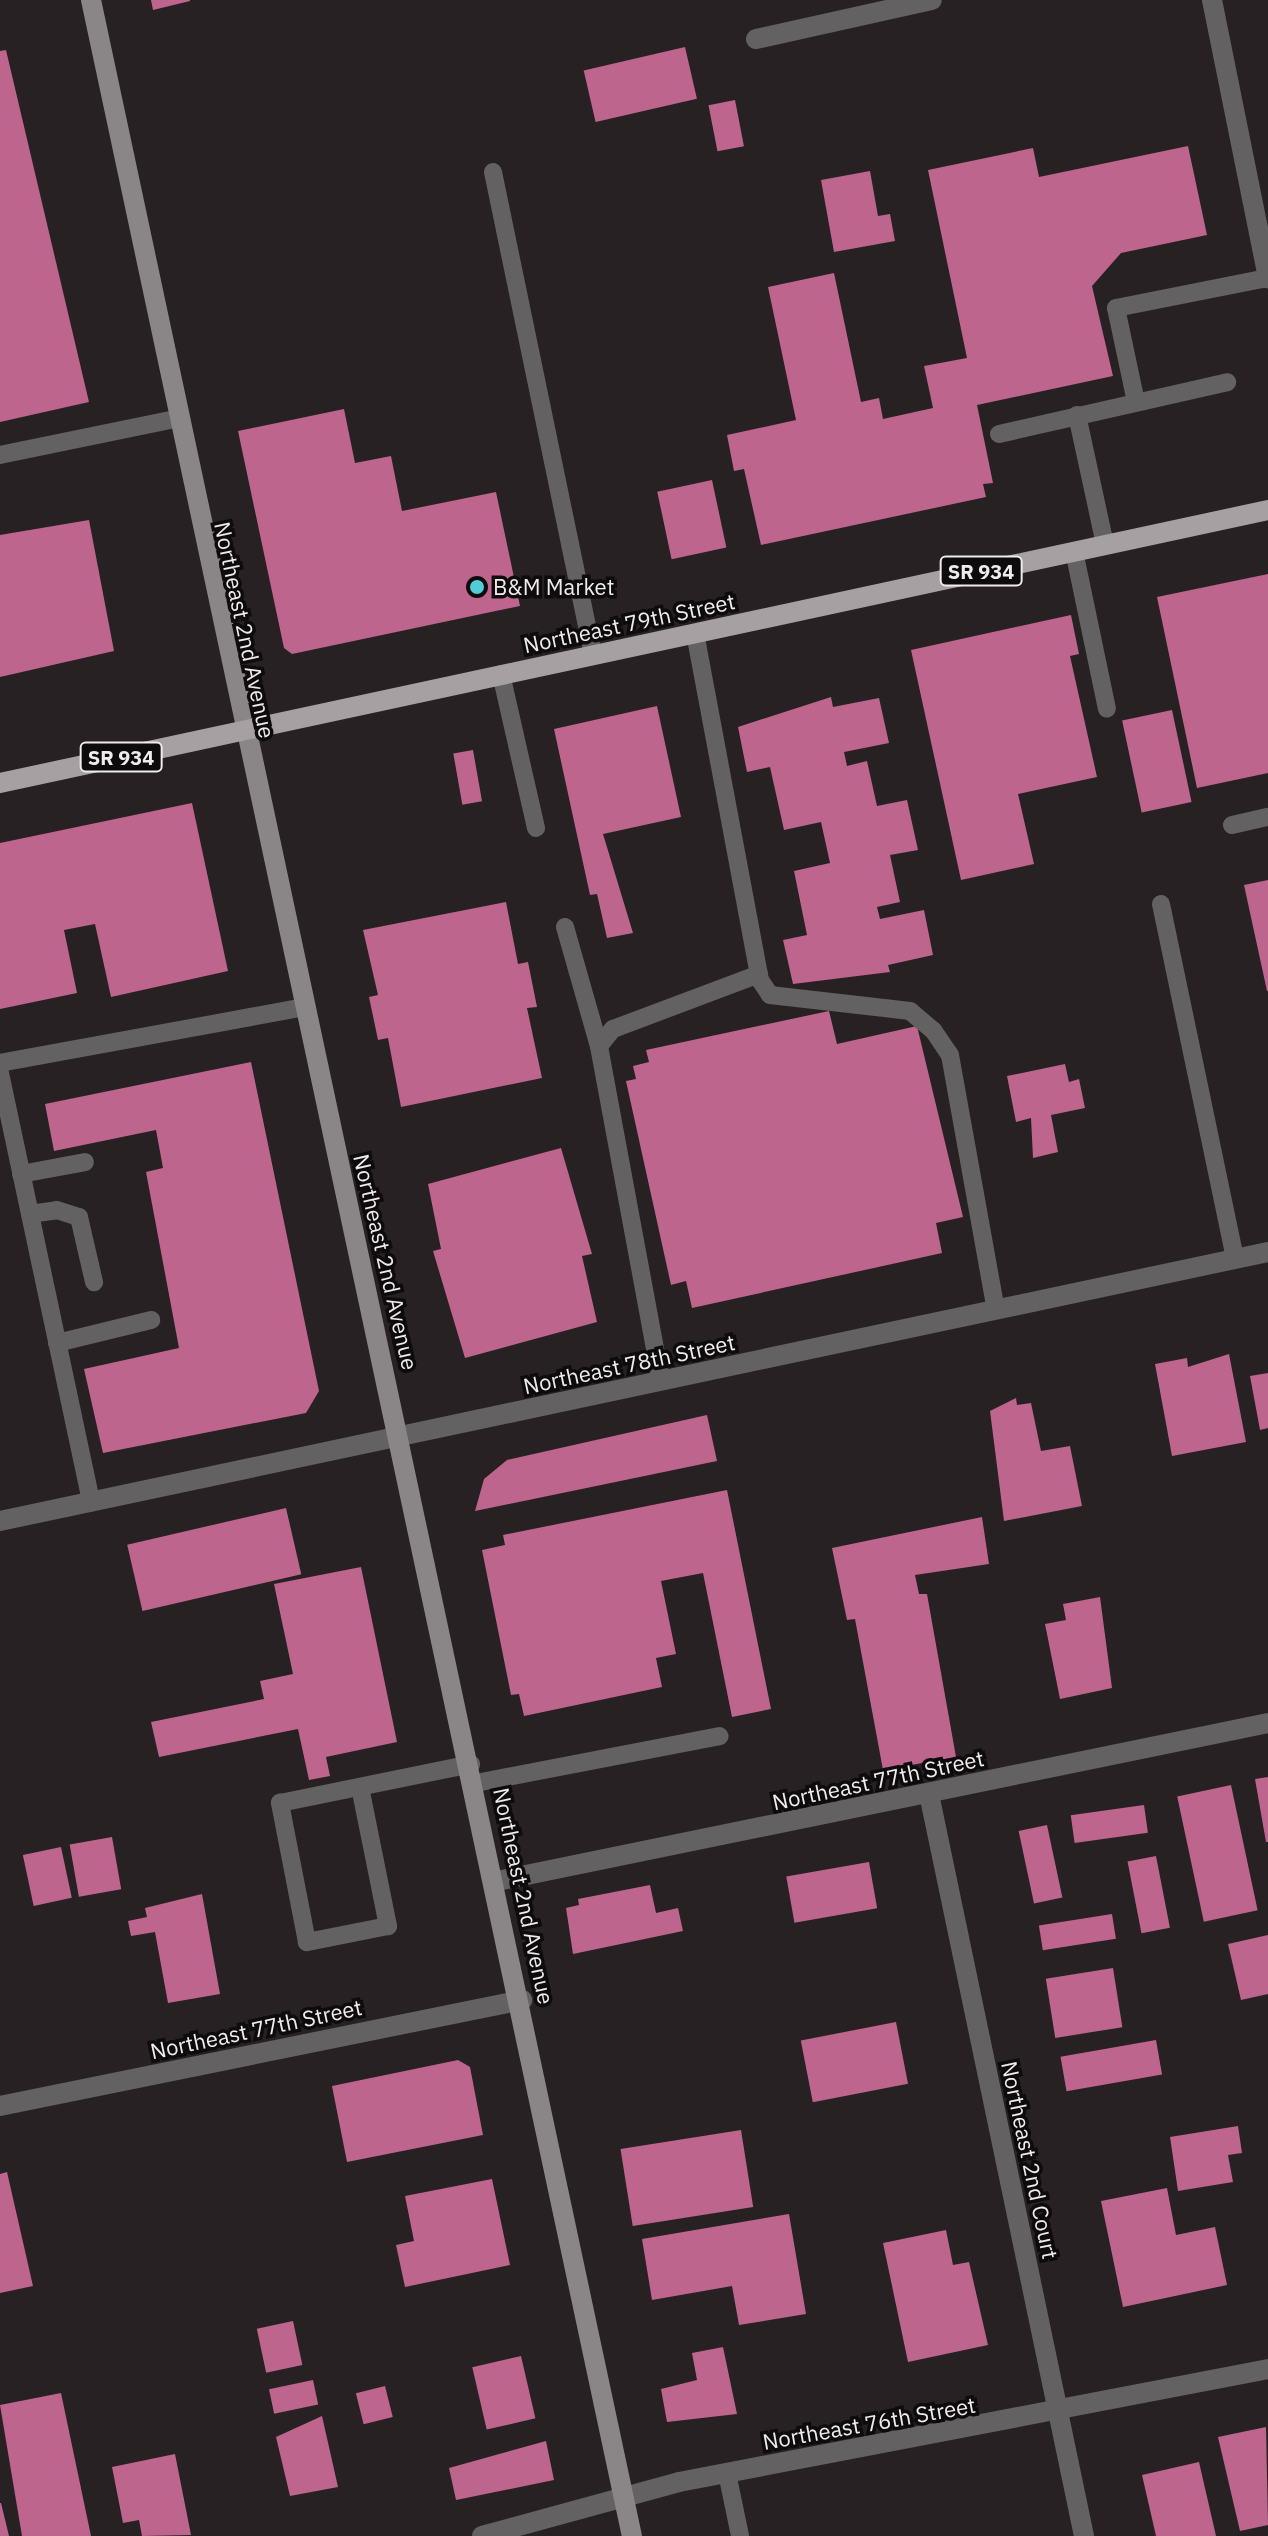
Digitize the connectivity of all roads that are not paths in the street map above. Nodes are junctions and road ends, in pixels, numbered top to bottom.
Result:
1 (91, 0) edge
2 (932, 0) edge
3 (1212, 0) edge
4 (756, 39) dead end
5 (493, 172) dead end
6 (1268, 278) edge
7 (1227, 382) dead end
8 (1136, 402) junction
9 (1077, 415) junction
10 (176, 419) junction
11 (999, 434) dead end
12 (0, 455) edge
13 (1268, 510) edge
14 (1105, 545) junction
15 (1074, 551) junction
16 (695, 633) junction
17 (593, 655) junction
18 (501, 674) junction
19 (1107, 709) dead end
20 (242, 731) junction
21 (0, 783) edge
22 (1268, 817) edge
23 (1232, 825) dead end
24 (536, 828) dead end
25 (1161, 904) dead end
26 (565, 927) dead end
27 (759, 974) junction
28 (304, 1007) junction
29 (599, 1046) junction
30 (0, 1063) edge
31 (0, 1073) edge
32 (85, 1162) dead end
33 (21, 1174) junction
34 (30, 1214) junction
35 (1268, 1252) edge
36 (1235, 1259) junction
37 (94, 1282) dead end
38 (996, 1310) junction
39 (151, 1320) dead end
40 (57, 1343) junction
41 (661, 1381) junction
42 (401, 1438) junction
43 (91, 1502) junction
44 (0, 1521) edge
45 (1268, 1723) edge
46 (720, 1736) dead end
47 (473, 1773) junction
48 (360, 1787) junction
49 (929, 1794) junction
50 (497, 1881) junction
51 (522, 2000) junction
52 (0, 2106) edge
53 (1268, 2369) edge
54 (1058, 2414) junction
55 (727, 2473) junction
56 (625, 2499) junction
57 (482, 2536) edge
58 (632, 2536) edge
59 (740, 2536) edge
60 (1084, 2536) edge

1 - 10 main road, Northeast 2nd Avenue
2 - 4 street
3 - 6 street
5 - 17 lane
6 - 8 lane
7 - 8 lane
8 - 9 lane
9 - 11 lane
9 - 14 lane
10 - 12 lane
10 - 20 main road, Northeast 2nd Avenue
13 - 14 main road, Northeast 79th Street / SR 934
14 - 15 main road, Northeast 79th Street / SR 934
15 - 16 main road, Northeast 79th Street / SR 934
15 - 19 lane
16 - 17 main road, Northeast 79th Street / SR 934
16 - 27 lane
17 - 18 main road, Northeast 79th Street / SR 934
18 - 20 main road, Northeast 79th Street / SR 934
18 - 24 lane
20 - 21 main road, Northeast 79th Street / SR 934
20 - 28 main road, Northeast 2nd Avenue
22 - 23 lane
25 - 36 lane
26 - 29 lane
27 - 29 lane
27 - 38 lane
28 - 30 lane
28 - 42 main road, Northeast 2nd Avenue
29 - 41 lane
31 - 33 lane
32 - 33 lane
33 - 34 lane
34 - 37 lane
34 - 40 lane
35 - 36 street, Northeast 78th Street
36 - 38 street, Northeast 78th Street
38 - 41 street, Northeast 78th Street
39 - 40 lane
40 - 43 lane
41 - 42 street, Northeast 78th Street
42 - 43 street, Northeast 78th Street
42 - 47 main road, Northeast 2nd Avenue
43 - 44 street, Northeast 78th Street
45 - 49 street, Northeast 77th Street
46 - 47 lane
47 - 48 lane
47 - 50 main road, Northeast 2nd Avenue
48 - 48 lane
49 - 50 street, Northeast 77th Street
49 - 54 street, Northeast 2nd Court
50 - 51 main road, Northeast 2nd Avenue
51 - 52 street, Northeast 77th Street
51 - 56 main road, Northeast 2nd Avenue
53 - 54 street, Northeast 76th Street
54 - 55 street, Northeast 76th Street
54 - 60 street, Northeast 2nd Court
55 - 56 street, Northeast 76th Street
55 - 59 lane
56 - 57 street, Northeast 76th Street
56 - 58 main road, Northeast 2nd Avenue

